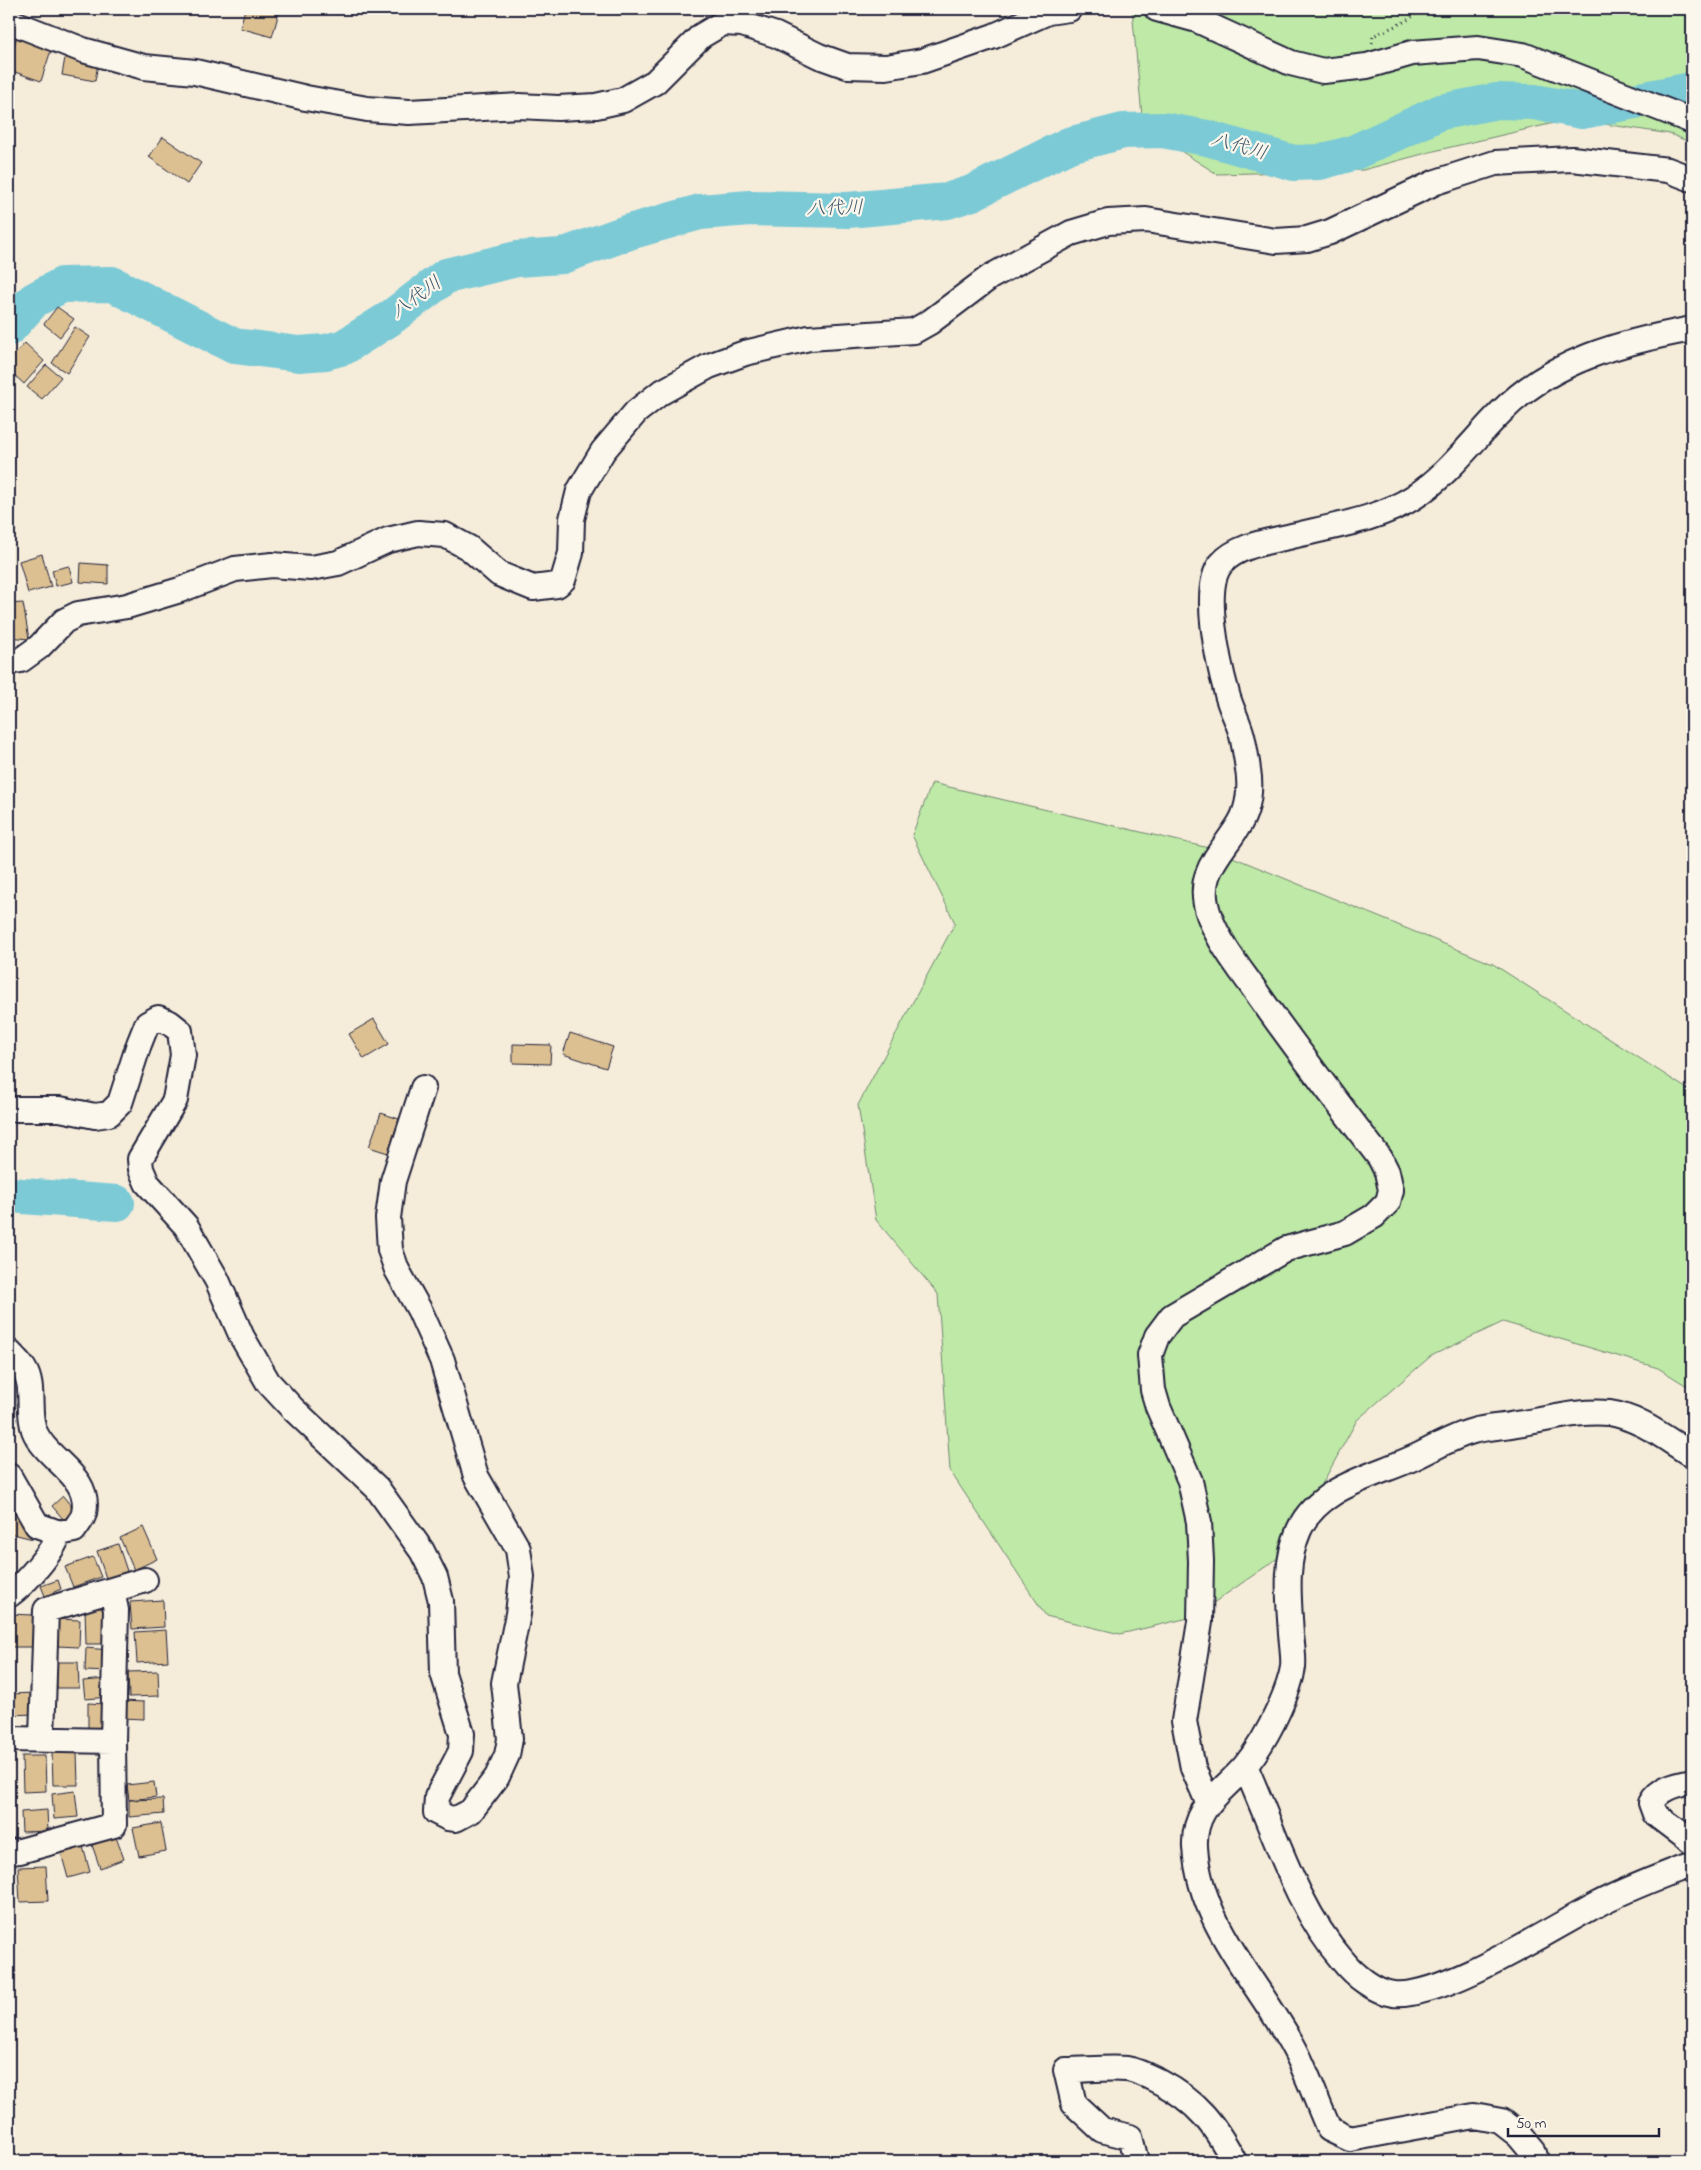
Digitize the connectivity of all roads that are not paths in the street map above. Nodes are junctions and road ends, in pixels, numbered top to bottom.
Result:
1 (1069, 9) edge
2 (1157, 9) edge
3 (9, 21) edge
4 (1692, 121) edge
5 (1692, 179) edge
6 (1692, 329) edge
7 (9, 662) edge
8 (423, 1088) dead end
9 (9, 1109) edge
10 (9, 1352) edge
11 (1692, 1454) edge
12 (9, 1476) edge
13 (59, 1532) junction
14 (145, 1580) dead end
15 (112, 1590) junction
16 (9, 1595) edge
17 (42, 1738) junction
18 (9, 1739) edge
19 (113, 1741) junction
20 (1245, 1766) junction
21 (1692, 1781) edge
22 (1208, 1802) junction
23 (1692, 1842) edge
24 (9, 1852) edge
25 (1692, 1866) edge
26 (1136, 2161) edge
27 (1234, 2161) edge
28 (1536, 2161) edge

1 - 3 street
2 - 4 street
5 - 7 street
6 - 22 street
8 - 9 street
10 - 13 street
11 - 20 street
12 - 13 street
13 - 16 street
14 - 15 street
15 - 17 street
15 - 19 street
17 - 18 street
17 - 19 street
19 - 24 street
20 - 22 street
20 - 25 street
21 - 23 street
22 - 28 street
26 - 27 street

